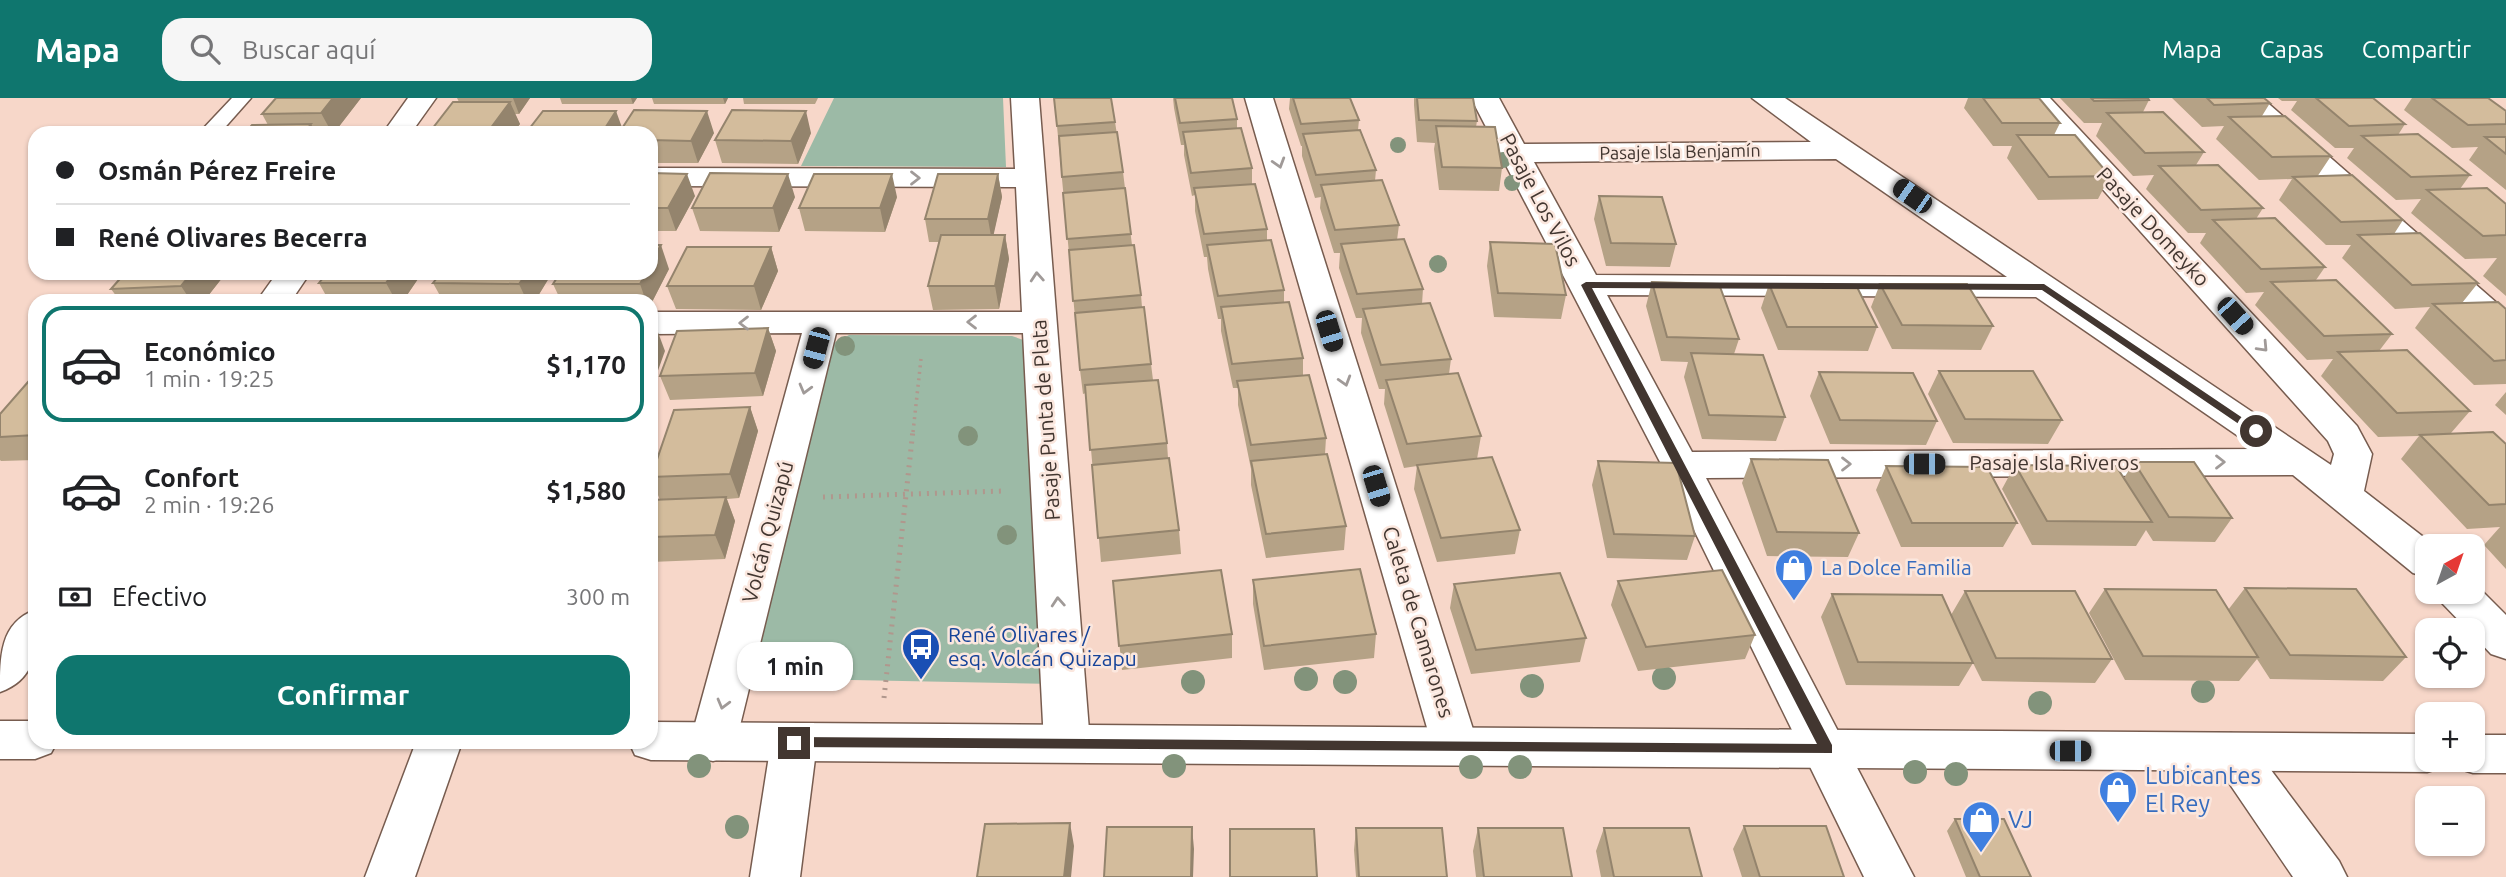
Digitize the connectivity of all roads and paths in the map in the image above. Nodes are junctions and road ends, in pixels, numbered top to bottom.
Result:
1 (242, 98) edge
2 (422, 98) edge
3 (1025, 98) edge
4 (1259, 98) edge
5 (1485, 98) edge
6 (1766, 98) edge
7 (2035, 98) edge
8 (2246, 98) edge
9 (1804, 108) edge
10 (216, 126) edge
11 (402, 126) edge
12 (1846, 150) junction
13 (1515, 153) junction
14 (658, 177) edge
15 (1030, 178) junction
16 (1586, 285) junction
17 (2044, 287) junction
18 (1040, 322) junction
19 (658, 323) edge
20 (822, 323) junction
21 (925, 323) junction
22 (2506, 329) edge
23 (2302, 461) junction
24 (1679, 465) junction
25 (1051, 489) junction
26 (2344, 493) junction
27 (907, 494) junction
28 (776, 499) junction
29 (2415, 552) edge
30 (2469, 604) edge
31 (28, 636) edge
32 (2506, 642) edge
33 (0, 674) edge
34 (0, 740) edge
35 (28, 740) edge
36 (658, 741) edge
37 (713, 742) junction
38 (794, 743) junction
39 (879, 743) junction
40 (1067, 743) junction
41 (1454, 745) junction
42 (436, 749) edge
43 (1827, 749) junction
44 (2231, 752) junction
45 (2415, 753) edge
46 (2485, 754) edge
47 (2506, 754) edge
48 (390, 877) edge
49 (775, 877) edge
50 (1889, 877) edge
51 (2322, 877) edge

1 - 10 lane
2 - 11 street
3 - 15 street, Pasaje Punta de Plata
4 -> 41 street, Caleta de Camarones
5 - 13 street, Pasaje Los Vilos
6 - 9 street
7 -> 26 street, Pasaje Domeyko
8 - 22 street
9 - 12 street
12 - 13 street, Pasaje Isla Benjamín
12 - 17 street
13 - 16 street, Pasaje Los Vilos
14 -> 15 street
18 -> 15 street, Pasaje Punta de Plata
16 - 17 street
16 - 24 street, Pasaje Los Vilos
17 - 23 street
18 -> 21 street
18 - 25 street, Pasaje Punta de Plata
20 -> 19 street
20 - 21 street
20 -> 28 street, Volcán Quizapú
21 - 27 path
24 -> 23 street, Pasaje Isla Riveros
23 - 26 street
24 - 43 street, Pasaje Los Vilos
25 - 27 path
40 -> 25 street, Pasaje Punta de Plata
26 - 29 street
27 - 28 path
27 - 39 path
28 -> 37 street, Volcán Quizapú
30 - 32 street
31 - 33 street
34 - 35 street
36 - 37 street
37 - 38 street
38 - 39 street
38 - 49 street
39 - 40 street
40 - 41 street
41 - 43 street
42 - 48 street
43 - 44 street
43 - 50 street, Pasaje Los Vilos
44 - 45 street
44 - 51 street
46 - 47 street

